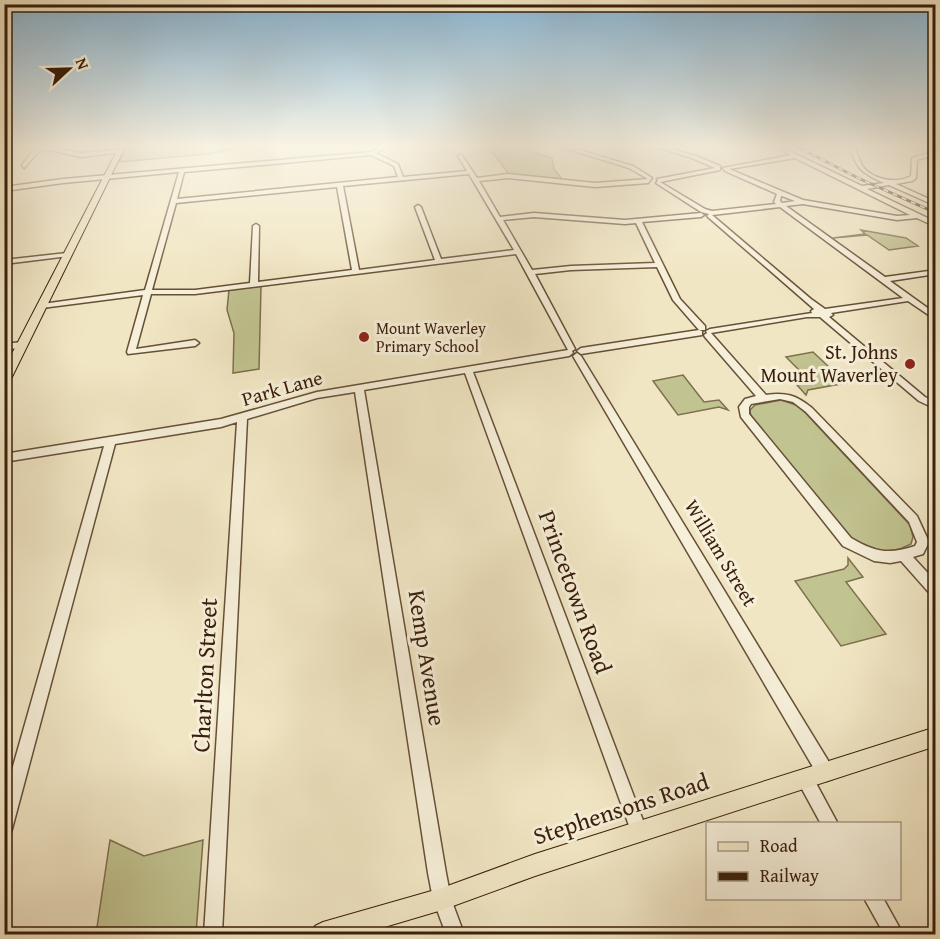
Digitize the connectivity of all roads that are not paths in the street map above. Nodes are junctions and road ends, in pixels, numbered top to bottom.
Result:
1 (101, 189) edge
2 (177, 189) edge
3 (300, 189) edge
4 (341, 189) edge
5 (480, 189) edge
6 (668, 189) edge
7 (772, 189) edge
8 (862, 189) edge
9 (901, 189) edge
10 (781, 193) junction
11 (174, 201) junction
12 (803, 202) junction
13 (936, 204) edge
14 (781, 205) junction
15 (418, 207) dead end
16 (903, 209) junction
17 (702, 213) junction
18 (711, 215) junction
19 (917, 216) junction
20 (897, 218) junction
21 (499, 219) junction
22 (638, 221) junction
23 (934, 224) edge
24 (256, 226) dead end
25 (518, 252) junction
26 (68, 255) junction
27 (4, 262) edge
28 (439, 262) junction
29 (659, 265) junction
30 (356, 272) junction
31 (530, 272) junction
32 (936, 272) edge
33 (883, 280) junction
34 (254, 285) junction
35 (149, 292) junction
36 (909, 299) junction
37 (42, 306) junction
38 (822, 314) junction
39 (936, 318) edge
40 (705, 332) junction
41 (195, 343) dead end
42 (22, 345) junction
43 (4, 347) edge
44 (574, 352) junction
45 (468, 370) junction
46 (4, 381) edge
47 (359, 388) junction
48 (763, 398) junction
49 (936, 405) edge
50 (242, 419) junction
51 (110, 442) junction
52 (4, 458) edge
53 (904, 556) junction
54 (936, 592) edge
55 (936, 736) edge
56 (826, 773) junction
57 (804, 778) junction
58 (829, 822) edge
59 (4, 829) edge
60 (639, 831) junction
61 (442, 899) junction
62 (874, 900) edge
63 (213, 934) edge
64 (323, 934) edge
65 (455, 934) edge
66 (894, 934) edge

1 - 26 main road
2 - 11 street
3 - 11 street
4 - 30 street
5 - 21 street, William Street
6 - 17 street
7 - 10 street
8 - 16 street
9 - 13 street
10 - 12 street
10 - 14 street
11 - 35 street
12 - 14 street
12 - 20 street
14 - 18 street
14 - 33 street
15 - 28 street
16 - 19 street
16 - 20 street
17 - 18 street
17 - 22 street
18 - 38 street
19 - 20 street
19 - 23 street
20 - 23 street
21 - 22 street
21 - 25 street, William Street
22 - 29 street
24 - 34 street
25 - 28 street
25 - 31 street, William Street
26 - 27 street
26 - 37 main road
28 - 30 street
29 - 31 street
29 - 40 street
30 - 34 street
31 - 44 street, William Street
32 - 33 street
33 - 36 street
34 - 35 street
35 - 37 street
35 - 41 street
36 - 38 street, Park Lane
36 - 39 street
37 - 42 main road
38 - 40 street, Park Lane
38 - 49 street
40 - 44 street, Park Lane
40 - 48 street
42 - 43 street
42 - 46 main road
44 - 45 street, Park Lane
44 - 56 street, William Street
45 - 47 street, Park Lane
45 - 60 street, Princetown Road
47 - 50 street, Park Lane
47 - 61 street, Kemp Avenue
48 - 53 street
48 - 53 street
50 - 51 street, Park Lane
50 - 63 street, Charlton Street
51 - 52 street, Park Lane
51 - 59 street
53 - 54 street
55 - 56 main road, Stephensons Road
56 - 57 main road, Stephensons Road
57 - 58 street
57 - 60 main road, Stephensons Road
60 - 61 main road, Stephensons Road
61 - 64 main road, Stephensons Road
61 - 65 street, Kemp Avenue
62 - 66 street

